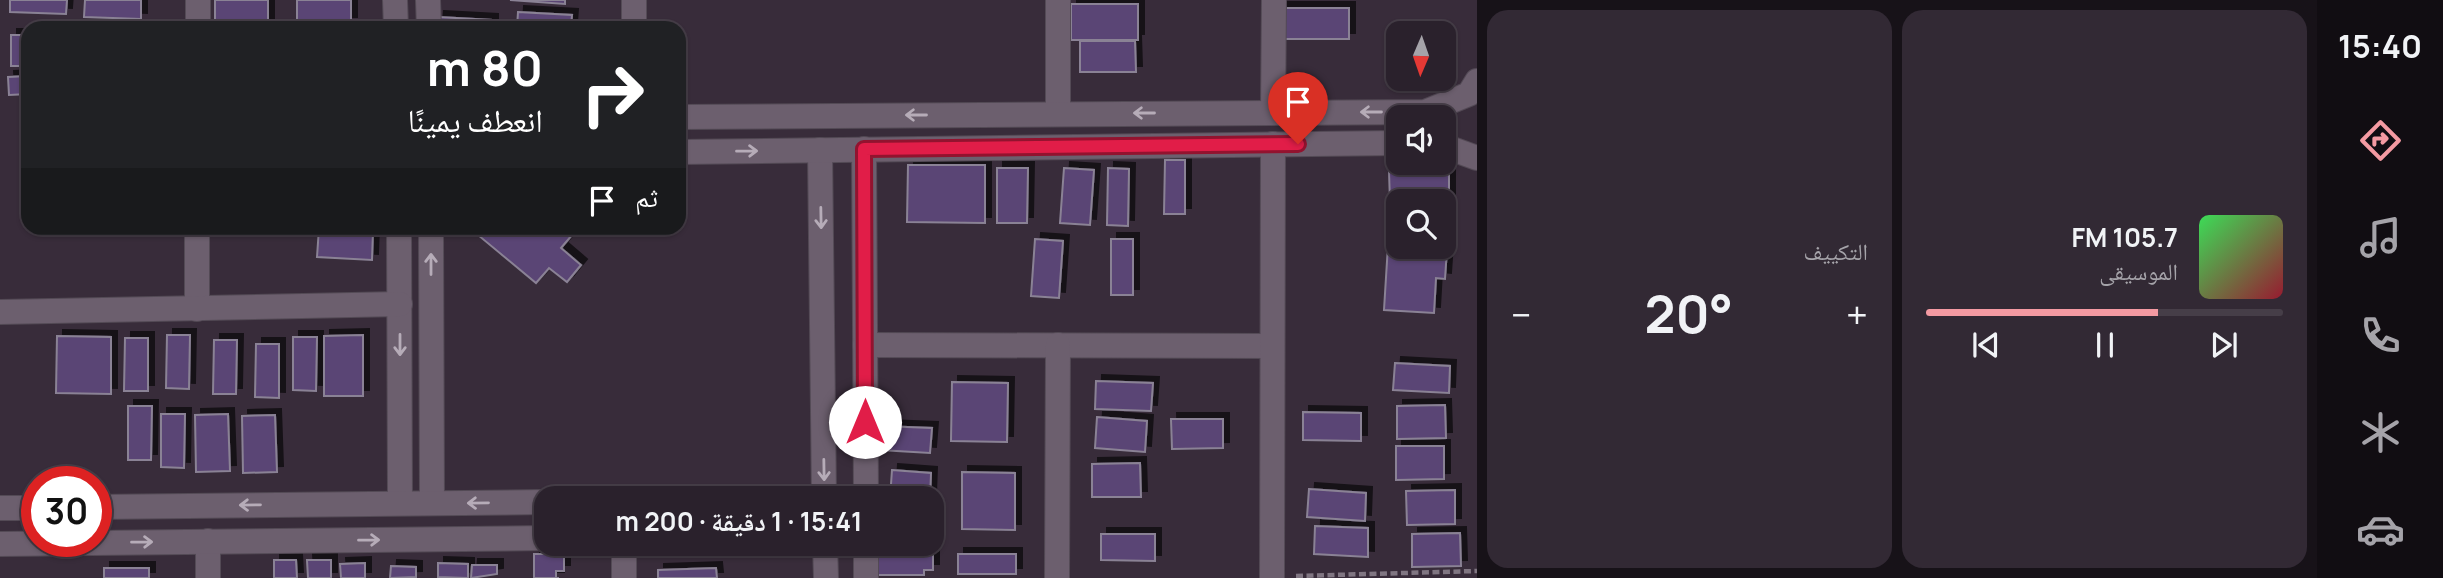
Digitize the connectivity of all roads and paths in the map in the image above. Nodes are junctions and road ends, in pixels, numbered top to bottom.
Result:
1 (198, 0) edge
2 (395, 0) edge
3 (428, 0) edge
4 (634, 0) edge
5 (1058, 0) edge
6 (1274, 0) edge
7 (198, 21) edge
8 (396, 21) edge
9 (429, 21) edge
10 (634, 21) edge
11 (1477, 81) edge
12 (1273, 112) junction
13 (1058, 114) junction
14 (686, 117) edge
15 (1386, 143) edge
16 (1273, 144) junction
17 (864, 149) junction
18 (820, 150) junction
19 (1456, 150) edge
20 (686, 152) edge
21 (1477, 158) edge
22 (197, 235) edge
23 (399, 235) edge
24 (431, 235) edge
25 (400, 304) junction
26 (197, 309) junction
27 (0, 312) edge
28 (865, 345) junction
29 (1058, 345) junction
30 (1272, 346) junction
31 (400, 460) junction
32 (431, 460) junction
33 (824, 486) edge
34 (866, 486) edge
35 (534, 502) edge
36 (400, 503) junction
37 (432, 503) junction
38 (112, 507) edge
39 (0, 508) edge
40 (21, 508) edge
41 (534, 538) edge
42 (208, 541) junction
43 (0, 544) edge
44 (624, 556) edge
45 (825, 556) edge
46 (866, 556) edge
47 (1477, 571) edge
48 (1272, 577) edge
49 (208, 578) edge
50 (624, 578) edge
51 (825, 578) edge
52 (866, 578) edge
53 (1057, 578) edge

1 - 7 street
2 - 8 street
3 - 9 street
4 - 10 street
5 - 13 street
6 - 12 street
11 -> 12 street
12 -> 13 street
13 -> 14 street
15 - 16 street
16 - 17 street
16 - 30 street
17 - 18 street
17 - 28 street
20 -> 18 street
18 -> 33 street
19 - 21 street
22 - 26 street
23 - 25 street
32 -> 24 street
25 - 26 street
25 -> 31 street
26 - 27 street
28 - 29 street
28 - 34 street
29 - 30 street
29 - 53 street
30 - 48 street
31 - 32 street
31 - 36 street
32 - 37 street
35 -> 37 street
36 - 37 street
36 -> 38 street
39 - 40 street
42 -> 41 street
43 -> 42 street
42 - 49 street
44 - 50 street
45 - 51 street
46 - 52 street
47 - 48 path

